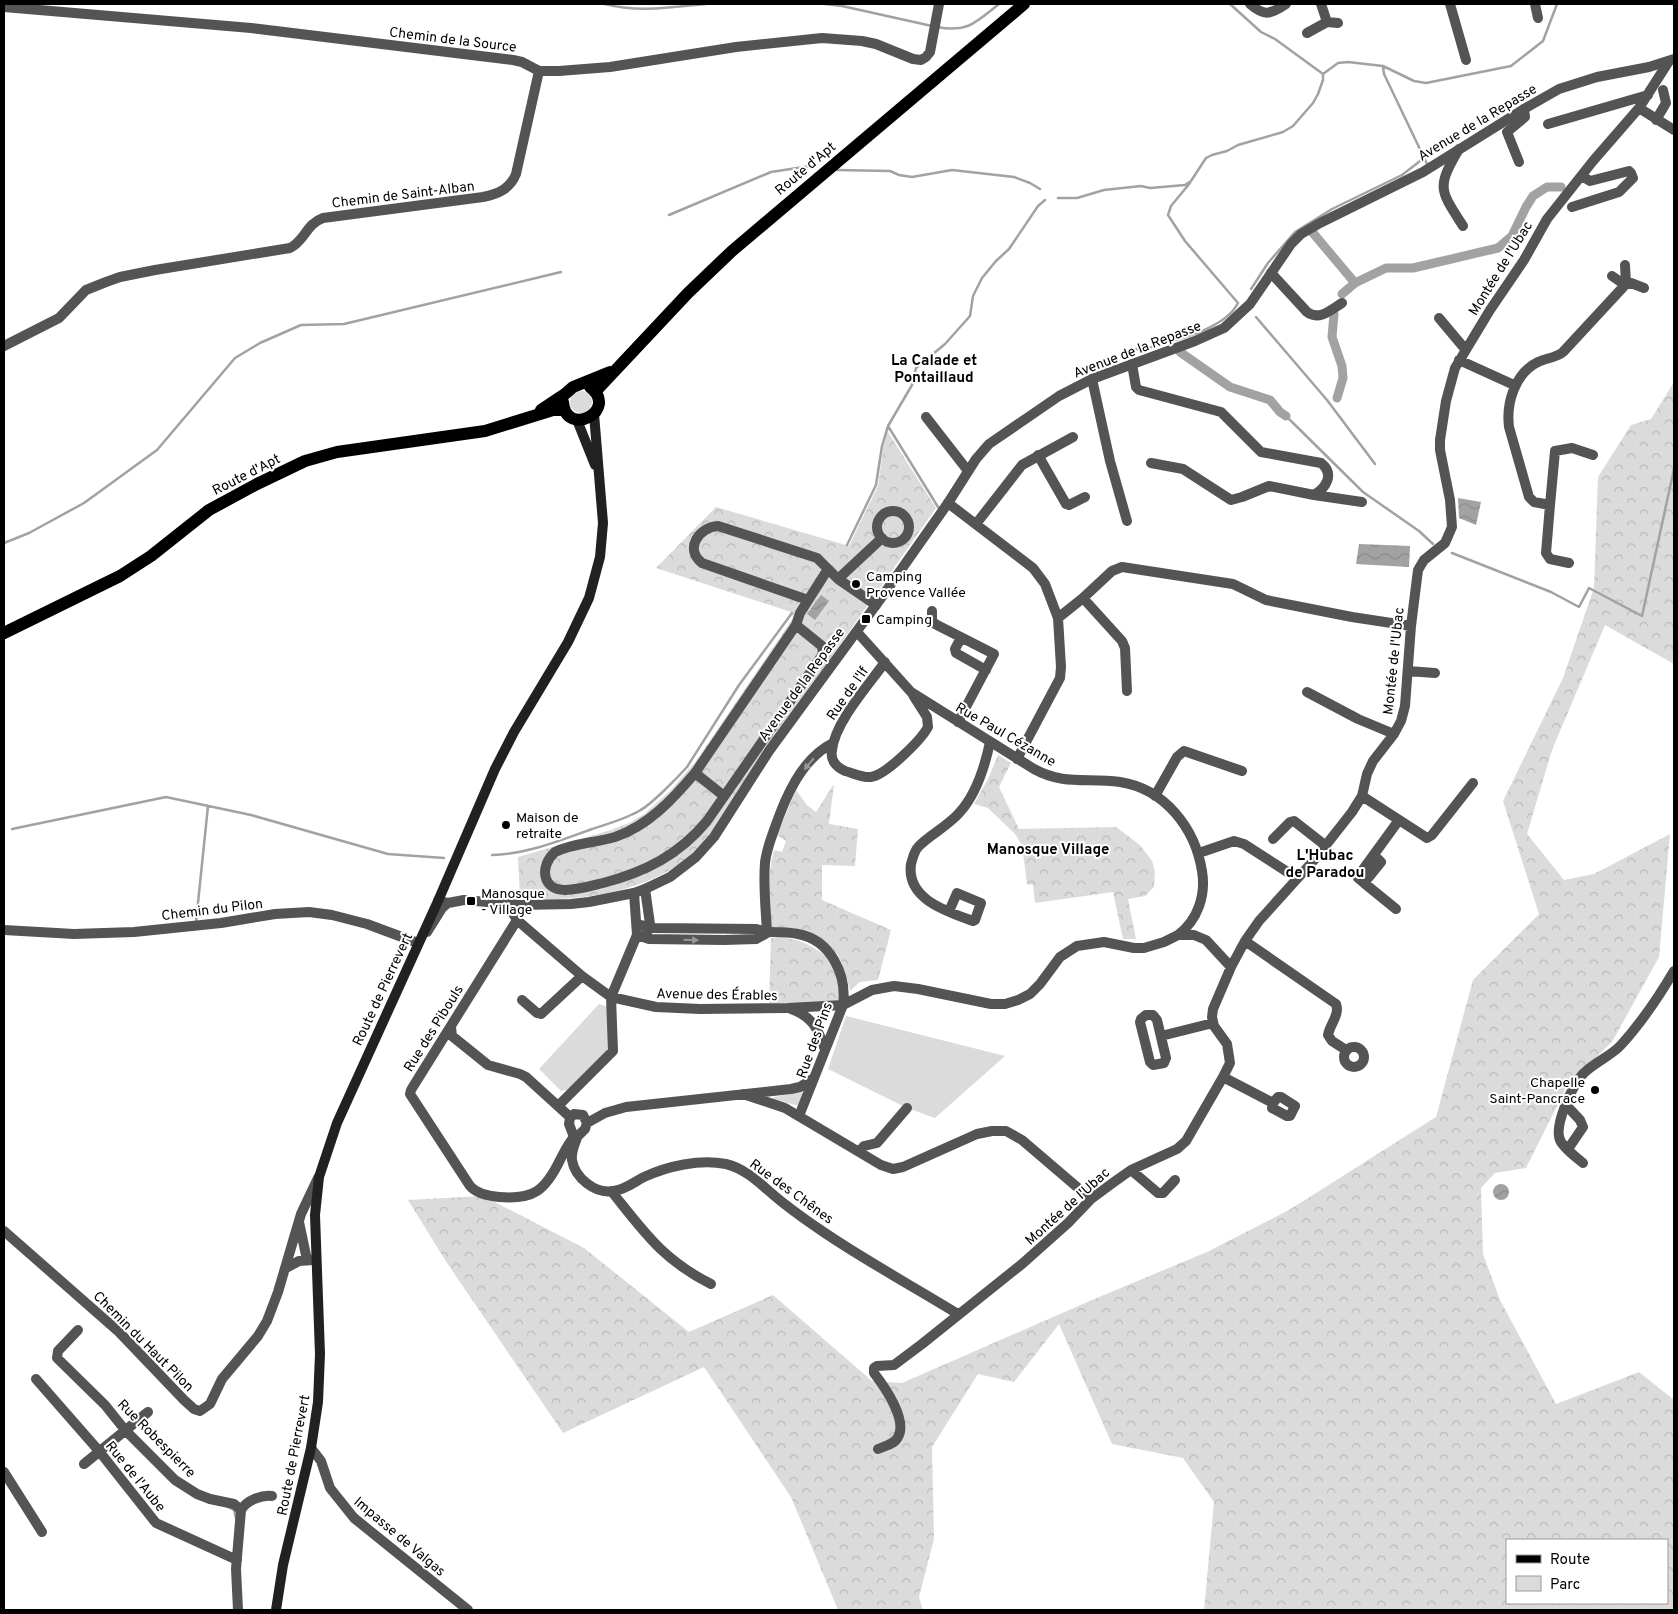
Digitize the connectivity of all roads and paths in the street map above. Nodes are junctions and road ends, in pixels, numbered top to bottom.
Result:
1 (1024, 4) edge
2 (1250, 4) edge
3 (1286, 4) edge
4 (1321, 4) edge
5 (1450, 4) edge
6 (1535, 4) edge
7 (939, 5) edge
8 (4, 7) edge
9 (1538, 18) dead end
10 (1327, 22) junction
11 (1338, 23) dead end
12 (1307, 33) dead end
13 (1466, 60) dead end
14 (1672, 60) edge
15 (539, 71) junction
16 (1663, 90) dead end
17 (1648, 95) junction
18 (1639, 108) junction
19 (1524, 109) junction
20 (1656, 120) junction
21 (1548, 124) dead end
22 (1674, 130) edge
23 (1459, 149) junction
24 (1519, 162) dead end
25 (1582, 176) junction
26 (1572, 207) dead end
27 (1463, 226) dead end
28 (1625, 265) dead end
29 (1271, 273) junction
30 (1612, 276) dead end
31 (1626, 284) junction
32 (1644, 288) dead end
33 (1342, 303) dead end
34 (1439, 318) dead end
35 (4, 346) edge
36 (1465, 349) junction
37 (1459, 360) junction
38 (1132, 364) junction
39 (617, 369) junction
40 (1092, 379) junction
41 (578, 385) junction
42 (1514, 385) junction
43 (595, 392) junction
44 (565, 394) junction
45 (565, 410) junction
46 (594, 414) junction
47 (532, 416) junction
48 (926, 418) dead end
49 (577, 420) junction
50 (1073, 437) dead end
51 (1038, 455) junction
52 (1593, 455) dead end
53 (1151, 463) dead end
54 (968, 471) junction
55 (600, 483) junction
56 (1314, 495) junction
57 (1085, 497) dead end
58 (1362, 502) dead end
59 (948, 503) junction
60 (1550, 505) junction
61 (1127, 521) dead end
62 (976, 524) junction
63 (882, 538) dead end
64 (1569, 563) dead end
65 (828, 569) junction
66 (838, 579) junction
67 (1083, 598) junction
68 (808, 600) junction
69 (876, 605) junction
70 (932, 611) dead end
71 (1058, 618) junction
72 (796, 625) junction
73 (1411, 626) junction
74 (857, 632) junction
75 (4, 633) edge
76 (961, 638) junction
77 (886, 662) junction
78 (986, 670) junction
79 (1408, 671) junction
80 (1436, 673) dead end
81 (1127, 691) dead end
82 (911, 692) junction
83 (1307, 692) dead end
84 (958, 722) junction
85 (1394, 734) junction
86 (990, 742) junction
87 (833, 743) junction
88 (1017, 759) junction
89 (1242, 771) dead end
90 (695, 773) junction
91 (1473, 783) dead end
92 (724, 796) junction
93 (1156, 796) junction
94 (1362, 796) junction
95 (1399, 820) junction
96 (1273, 839) dead end
97 (1326, 846) junction
98 (1199, 853) junction
99 (1289, 873) dead end
100 (645, 889) junction
101 (634, 893) junction
102 (443, 899) junction
103 (508, 905) junction
104 (1396, 909) dead end
105 (947, 910) dead end
106 (1196, 914) junction
107 (517, 920) junction
108 (637, 924) junction
109 (650, 928) junction
110 (4, 930) edge
111 (767, 933) junction
112 (1178, 935) junction
113 (638, 939) junction
114 (1206, 940) junction
115 (1245, 941) junction
116 (418, 942) junction
117 (1231, 967) junction
118 (1674, 971) edge
119 (582, 976) junction
120 (611, 997) junction
121 (522, 1000) dead end
122 (842, 1005) junction
123 (788, 1008) junction
124 (1213, 1023) junction
125 (451, 1027) junction
126 (1161, 1036) dead end
127 (825, 1050) junction
128 (1346, 1050) dead end
129 (815, 1077) junction
130 (1223, 1077) junction
131 (768, 1097) junction
132 (1273, 1103) dead end
133 (1566, 1105) junction
134 (558, 1106) junction
135 (907, 1108) dead end
136 (799, 1116) junction
137 (570, 1117) junction
138 (587, 1123) junction
139 (576, 1137) junction
140 (1568, 1150) junction
141 (860, 1152) junction
142 (1583, 1163) dead end
143 (1131, 1170) junction
144 (319, 1177) junction
145 (1175, 1180) dead end
146 (612, 1192) junction
147 (1091, 1200) junction
148 (299, 1222) junction
149 (4, 1231) edge
150 (311, 1260) junction
151 (286, 1268) junction
152 (711, 1284) dead end
153 (958, 1314) junction
154 (78, 1330) dead end
155 (36, 1379) dead end
156 (148, 1412) dead end
157 (125, 1430) junction
158 (311, 1448) junction
159 (878, 1448) dead end
160 (99, 1451) junction
161 (84, 1464) dead end
162 (4, 1472) edge
163 (272, 1496) dead end
164 (240, 1510) junction
165 (42, 1532) dead end
166 (291, 1536) junction
167 (237, 1560) junction
168 (238, 1610) edge
169 (276, 1610) edge
170 (283, 1610) edge
171 (468, 1610) edge

1 - 39 main road, Route d'Apt
2 - 3 street
4 - 10 street
5 - 13 street
6 - 9 street
7 - 15 street, Chemin de la Source
8 - 15 street, Chemin de la Source
10 - 11 street
10 - 12 street
14 - 17 street, Montée de l'Ubac
14 - 19 street, Avenue de la Repasse
15 - 35 street, Chemin de Saint-Alban
16 - 20 street
17 - 18 street, Montée de l'Ubac
17 - 21 street
18 - 20 street
18 - 25 street, Montée de l'Ubac
19 - 23 street, Avenue de la Repasse
19 - 24 street
20 - 22 street
23 - 27 street
23 - 29 street, Avenue de la Repasse
25 - 26 street
25 - 36 street, Montée de l'Ubac
28 - 31 street
29 - 33 street
29 - 38 street, Avenue de la Repasse
30 - 31 street
31 - 32 street
31 - 42 street
34 - 36 street
36 - 37 street, Montée de l'Ubac
37 - 42 street
37 - 73 street, Montée de l'Ubac
38 - 40 street, Avenue de la Repasse
38 - 56 street
39 - 41 main road, Route d'Apt
39 - 43 main road, Route d'Apt
40 - 54 street, Avenue de la Repasse
40 - 61 street
41 - 43 main road
41 - 44 main road
42 - 60 street
43 - 46 main road
44 - 45 main road
44 - 47 main road, Route d'Apt
45 - 47 main road, Route d'Apt
45 - 49 main road
46 - 49 main road
46 - 55 main road, Route de Pierrevert
47 - 75 main road, Route d'Apt
48 - 54 street
49 - 55 main road, Route de Pierrevert
50 - 51 street
51 - 57 street
51 - 62 street
52 - 60 street
53 - 56 street
54 - 59 street, Avenue de la Repasse
55 - 102 main road, Route de Pierrevert
56 - 58 street
59 - 62 street
59 - 69 street, Avenue de la Repasse
60 - 64 street
62 - 71 street
63 - 66 street
65 - 66 street
65 - 68 street
65 - 68 street
66 - 69 street
67 - 71 street
67 - 73 street
67 - 81 street
68 - 72 street
69 - 74 street, Avenue de la Repasse
70 - 76 street
71 - 88 street
72 - 90 street
72 - 92 street
73 - 79 street, Montée de l'Ubac
74 - 77 street, Rue Paul Cézanne
74 - 100 street, Avenue de la Repasse
76 - 78 street
76 - 78 street
77 - 82 street, Rue Paul Cézanne
77 - 87 street, Rue de l'If
78 - 84 street
79 - 80 street
79 - 85 street, Montée de l'Ubac
82 - 84 street, Rue Paul Cézanne
82 - 87 street, Rue de l'If
83 - 85 street
84 - 86 street, Rue Paul Cézanne
85 - 94 street, Montée de l'Ubac
86 - 88 street, Rue Paul Cézanne
86 - 105 street
87 -> 111 street
88 - 93 street, Rue Paul Cézanne
89 - 93 street
90 - 92 street
90 - 92 street
91 - 95 street
93 - 98 street, Rue Paul Cézanne
94 - 95 street
94 - 97 street, Montée de l'Ubac
95 - 104 street
96 - 97 street
97 - 115 street, Montée de l'Ubac
98 - 99 street
98 - 106 street, Rue Paul Cézanne
100 - 101 street, Avenue de la Repasse
100 - 109 street
101 - 103 street, Avenue de la Repasse
101 - 108 street
102 - 103 street, Avenue de la Repasse
102 - 116 main road, Route de Pierrevert
103 - 107 street, Avenue des Érables
106 - 112 street, Rue Paul Cézanne
106 - 114 street
107 - 119 street, Avenue des Érables
107 - 125 street, Rue des Pibouls
108 - 109 street, Rue des Pins
108 - 113 street
109 - 111 street, Rue des Pins
109 - 113 street
110 - 116 street, Chemin du Pilon
113 -> 111 street, Rue des Pins
111 - 122 street, Rue des Pins
112 - 114 street
112 - 122 street
113 - 120 street
114 - 117 street
115 - 117 street, Montée de l'Ubac
115 - 128 street
116 - 144 main road, Route de Pierrevert
117 - 124 street, Montée de l'Ubac
118 - 133 street
119 - 120 street, Avenue des Érables
119 - 121 street
120 - 123 street, Avenue des Érables
120 - 134 street
122 - 123 street, Avenue des Érables
122 - 127 street, Rue des Pins
123 - 127 street
124 - 126 street
124 - 130 street, Montée de l'Ubac
125 - 134 street
125 - 139 street, Rue des Pibouls
127 - 129 street, Rue des Pins
129 - 131 street
129 - 136 street, Rue des Pins
130 - 132 street
130 - 143 street, Montée de l'Ubac
131 - 136 street
131 - 138 street
133 - 140 street
133 - 140 street
134 - 137 street
135 - 141 street
136 - 141 street
137 - 138 street
137 - 139 street
138 - 139 street
139 - 146 street
140 - 142 street
141 - 147 street
143 - 145 street
143 - 147 street, Montée de l'Ubac
144 - 148 street, Chemin du Haut Pilon
144 - 150 main road, Route de Pierrevert
146 - 152 street
146 - 153 street, Rue des Chênes
147 - 153 street, Montée de l'Ubac
148 - 150 street
148 - 151 street, Chemin du Haut Pilon
149 - 151 street, Chemin du Haut Pilon
150 - 151 street
150 - 158 main road, Route de Pierrevert
153 - 159 street, Montée de l'Ubac
154 - 157 street, Rue Robespierre
155 - 160 street, Rue de l'Aube
156 - 157 street
157 - 160 street
157 - 164 street, Rue Robespierre
158 - 166 main road, Route de Pierrevert
158 - 171 street, Impasse de Valgas
160 - 161 street
160 - 167 street, Rue de l'Aube
162 - 165 street
163 - 164 street
164 - 167 street
166 - 169 main road, Route de Pierrevert
166 - 170 main road, Route de Pierrevert
167 - 168 street

